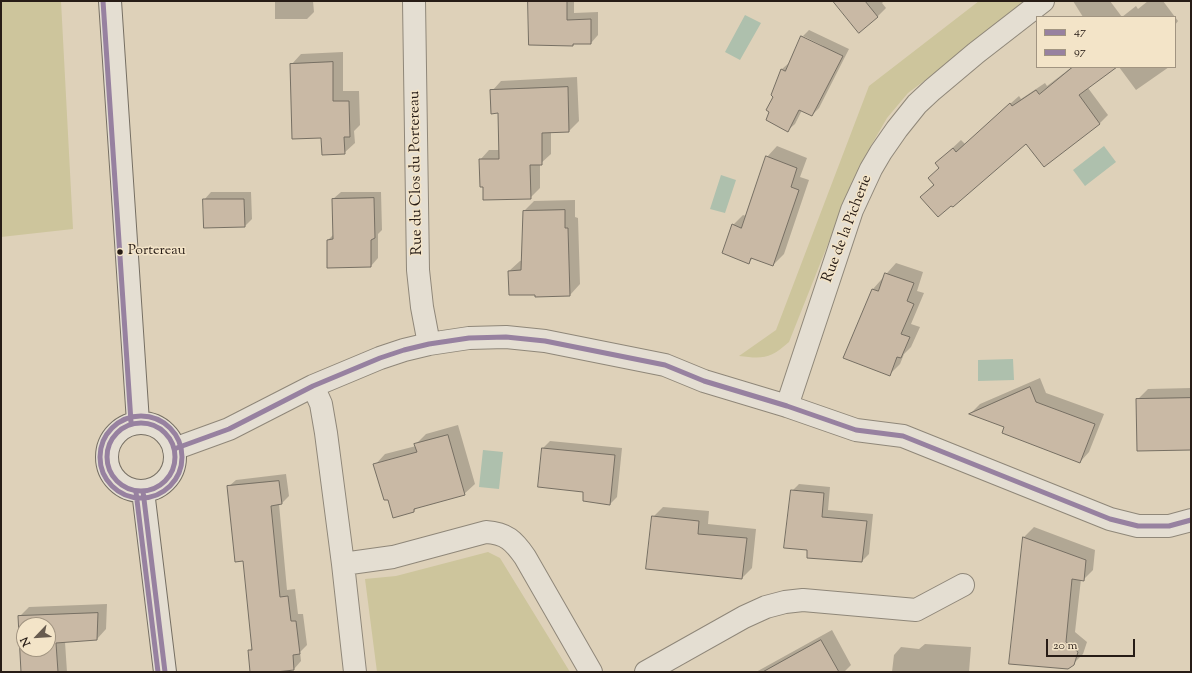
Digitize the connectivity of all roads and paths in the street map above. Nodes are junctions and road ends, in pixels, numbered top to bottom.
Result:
1 (110, 1) edge
2 (414, 1) edge
3 (1043, 1) edge
4 (429, 344) junction
5 (313, 386) junction
6 (788, 406) junction
7 (138, 422) junction
8 (174, 449) junction
9 (143, 491) junction
10 (1191, 520) edge
11 (343, 564) junction
12 (963, 585) dead end
13 (165, 672) edge
14 (355, 672) edge
15 (591, 672) edge
16 (646, 672) edge

1 - 7 street
2 - 4 street, Rue du Clos du Portereau
3 - 6 street, Rue de la Picherie
4 - 5 street
4 - 6 street
5 - 8 street
5 - 11 street
6 - 10 street
7 - 8 street
7 - 9 street
8 - 9 street
9 - 13 street
11 - 14 street
11 - 15 street
12 - 16 street

